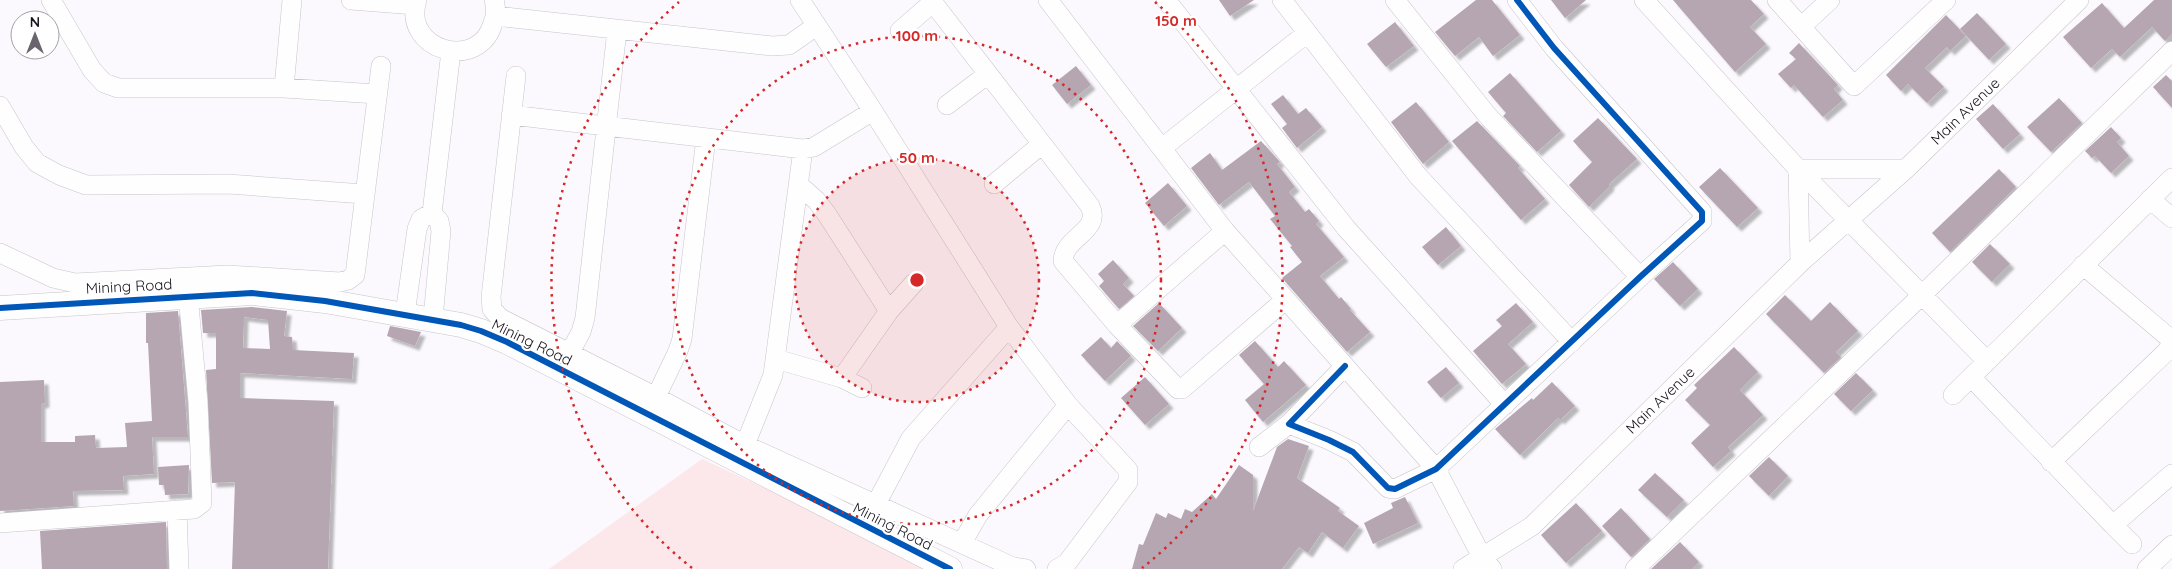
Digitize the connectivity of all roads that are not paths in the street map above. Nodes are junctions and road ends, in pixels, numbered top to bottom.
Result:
1 (51, 0) edge
2 (292, 0) edge
3 (351, 0) edge
4 (800, 0) edge
5 (1048, 0) edge
6 (1166, 0) edge
7 (1282, 0) edge
8 (1395, 0) edge
9 (1517, 0) edge
10 (1644, 0) edge
11 (1777, 0) edge
12 (1830, 0) edge
13 (1946, 0) edge
14 (2079, 0) edge
15 (932, 1) edge
16 (416, 3) edge
17 (494, 8) edge
18 (816, 26) junction
19 (1801, 27) junction
20 (617, 30) junction
21 (900, 31) dead end
22 (1307, 33) junction
23 (2172, 51) edge
24 (451, 52) junction
25 (381, 66) dead end
26 (988, 74) junction
27 (516, 76) dead end
28 (284, 88) junction
29 (1238, 89) junction
30 (377, 94) junction
31 (947, 105) dead end
32 (0, 106) edge
33 (873, 111) junction
34 (511, 115) junction
35 (607, 126) junction
36 (706, 138) junction
37 (1042, 144) junction
38 (1162, 148) junction
39 (803, 149) junction
40 (1798, 169) junction
41 (1906, 169) junction
42 (2172, 178) edge
43 (994, 184) dead end
44 (799, 185) junction
45 (364, 194) junction
46 (2150, 199) junction
47 (432, 213) junction
48 (2172, 218) edge
49 (1849, 219) junction
50 (1225, 231) junction
51 (0, 253) edge
52 (1800, 263) junction
53 (2082, 265) junction
54 (412, 272) junction
55 (438, 276) junction
56 (1640, 277) junction
57 (914, 283) dead end
58 (1922, 295) junction
59 (188, 296) junction
60 (1285, 300) junction
61 (0, 308) edge
62 (889, 310) junction
63 (405, 314) junction
64 (433, 319) junction
65 (1117, 325) junction
66 (1009, 327) junction
67 (1572, 342) junction
68 (570, 352) junction
69 (776, 359) junction
70 (1987, 361) junction
71 (1345, 366) junction
72 (1971, 377) junction
73 (842, 378) junction
74 (862, 388) dead end
75 (1952, 395) dead end
76 (656, 397) junction
77 (1068, 405) junction
78 (1505, 405) junction
79 (1289, 424) junction
80 (745, 446) junction
81 (1259, 446) dead end
82 (2051, 462) junction
83 (1436, 469) junction
84 (2172, 474) edge
85 (876, 504) junction
86 (177, 510) junction
87 (0, 523) edge
88 (2113, 525) junction
89 (962, 543) junction
90 (2132, 544) dead end
91 (2172, 545) edge
92 (1487, 563) edge
93 (179, 569) edge
94 (950, 569) edge
95 (1026, 569) edge
96 (1057, 569) edge
97 (1463, 569) edge
98 (1634, 569) edge
99 (2147, 569) edge

1 - 28 street
2 - 28 street
3 - 16 street
4 - 18 street
5 - 38 street
6 - 29 street
7 - 22 street
8 - 56 street
9 - 56 street
10 - 40 street
11 - 19 street
12 - 19 street
13 - 19 street
14 - 41 street, Main Avenue
15 - 21 street
15 - 26 street
16 - 24 street
17 - 20 street
17 - 24 street
18 - 20 street
18 - 33 street
20 - 35 street
22 - 29 street
22 - 67 street
23 - 58 street
24 - 47 street
25 - 30 street
26 - 31 street
26 - 37 street
27 - 34 street
28 - 30 street
29 - 38 street
29 - 78 street
30 - 45 street
32 - 45 street
33 - 39 street
33 - 66 street
34 - 35 street
34 - 68 street
35 - 36 street
35 - 68 street
36 - 39 street
36 - 76 street
37 - 43 street
37 - 65 street
38 - 50 street
39 - 44 street
40 - 41 street
40 - 49 street
40 - 52 street
41 - 49 street, Main Avenue
42 - 46 street
44 - 62 street
44 - 69 street
45 - 51 street
46 - 48 street
46 - 53 street
47 - 54 street
47 - 55 street
49 - 52 street, Main Avenue
49 - 58 street
50 - 60 street
50 - 65 street
52 - 92 street, Main Avenue
53 - 70 street
53 - 82 street
54 - 55 street
54 - 63 street
55 - 64 street
56 - 67 street
57 - 62 street
58 - 70 street
58 - 98 street
59 - 61 street, Mining Road
59 - 63 street, Mining Road
59 - 86 street
60 - 65 street
60 - 71 street
62 - 73 street
63 - 64 street, Mining Road
64 - 94 street, Mining Road
66 - 77 street
66 - 85 street
67 - 78 street
68 - 76 street
69 - 73 street
69 - 80 street
70 - 72 street
71 - 79 street
71 - 83 street
72 - 75 street
72 - 82 street
73 - 74 street
76 - 80 street
77 - 89 street
77 - 96 street
78 - 83 street
79 - 81 street
79 - 83 street
80 - 85 street
82 - 88 street
83 - 92 street
84 - 88 street
85 - 89 street
86 - 87 street
86 - 93 street
88 - 90 street
89 - 95 street
91 - 99 street
92 - 97 street, Main Avenue

